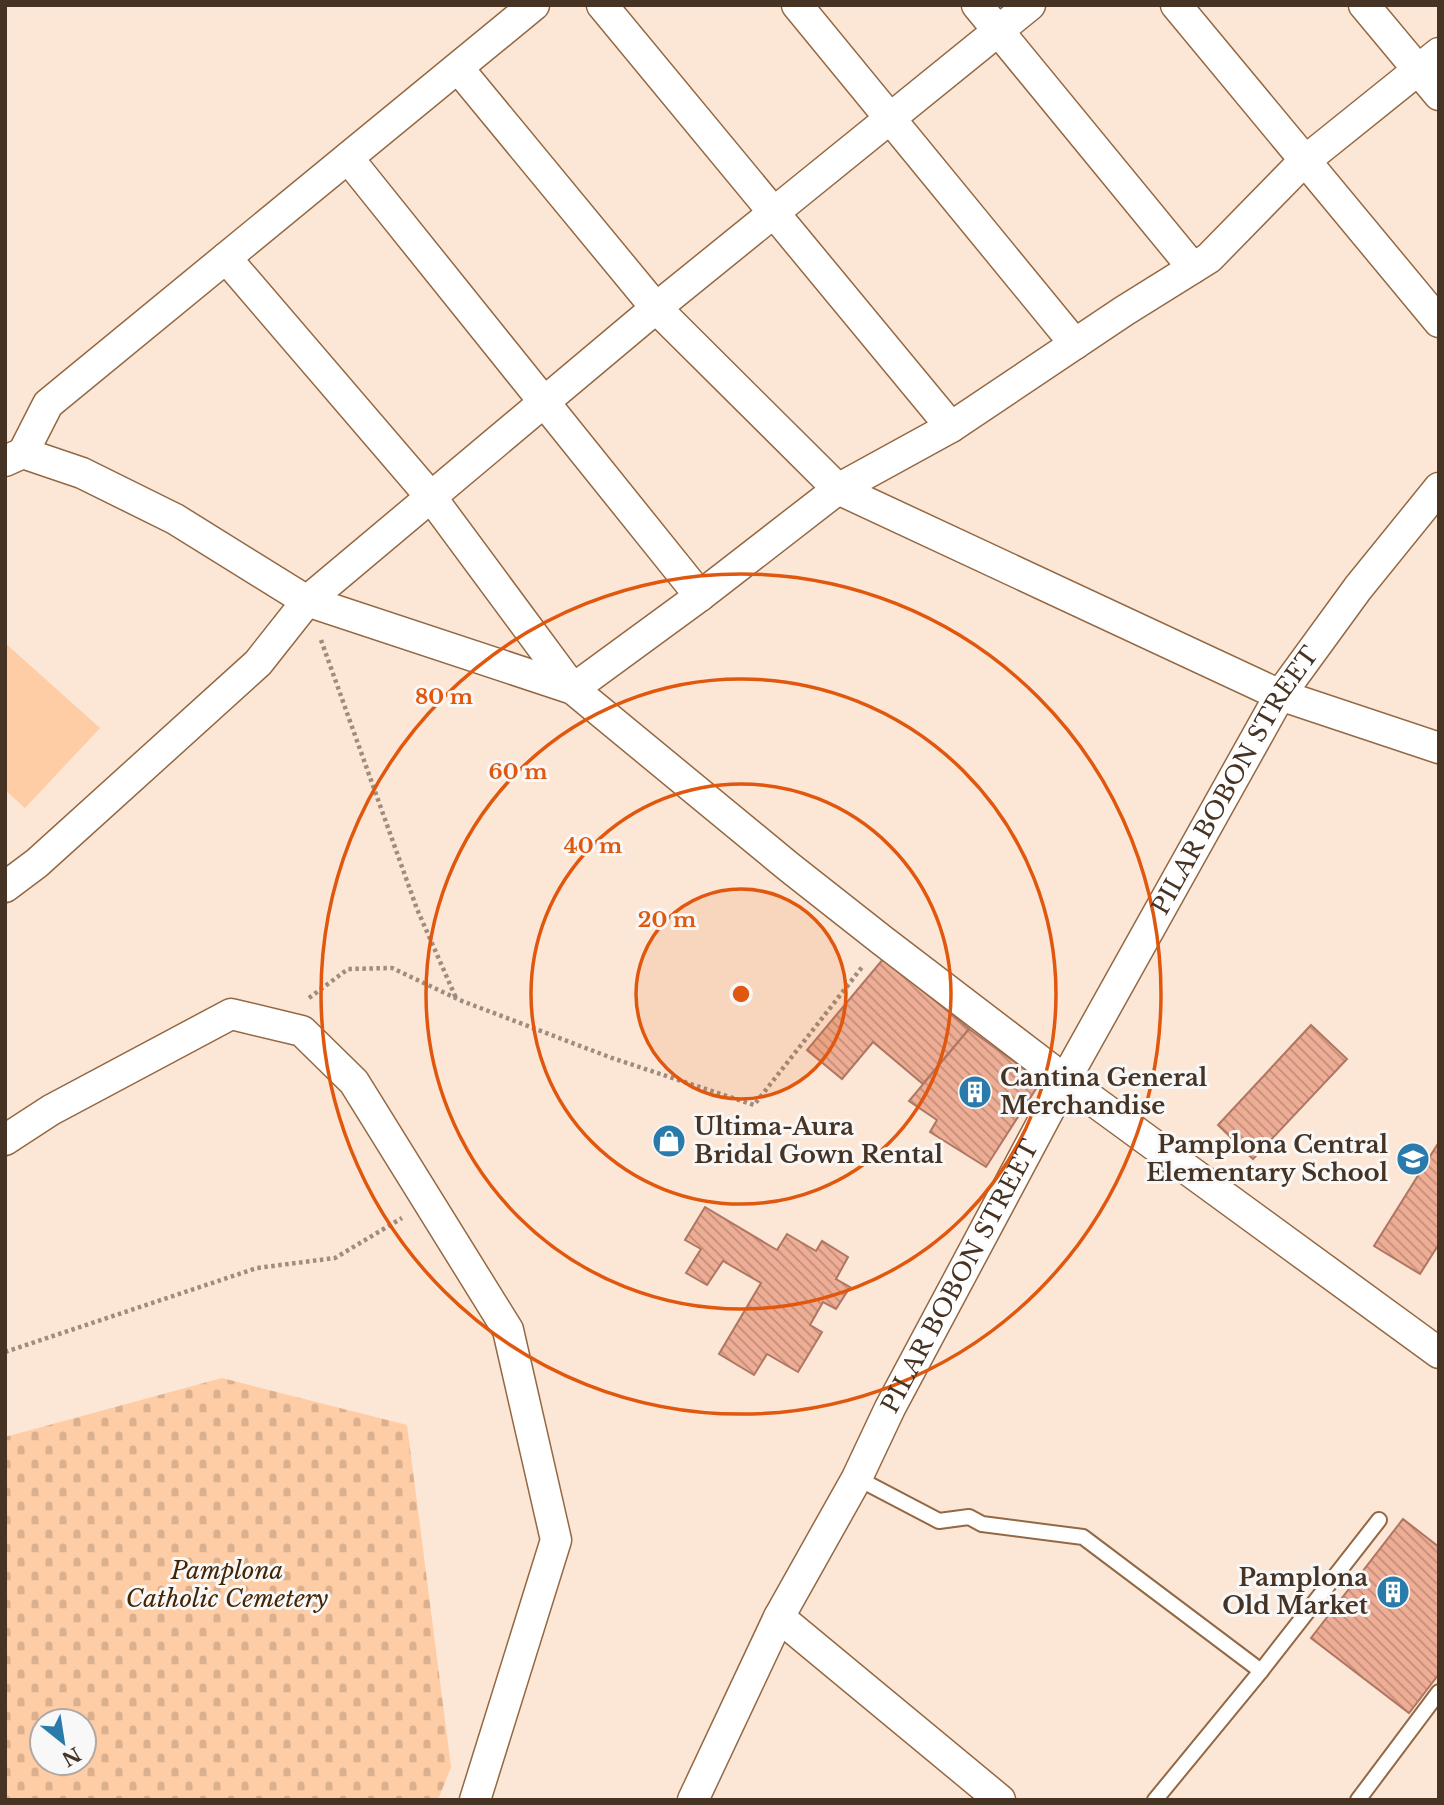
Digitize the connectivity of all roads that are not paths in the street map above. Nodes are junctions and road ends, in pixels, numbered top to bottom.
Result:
1 (534, 5) edge
2 (602, 5) edge
3 (797, 5) edge
4 (977, 5) edge
5 (1030, 5) edge
6 (1176, 5) edge
7 (1364, 5) edge
8 (998, 31) junction
9 (1428, 61) edge
10 (458, 68) junction
11 (1439, 96) edge
12 (890, 118) junction
13 (348, 158) junction
14 (1305, 161) junction
15 (774, 212) junction
16 (226, 258) junction
17 (1194, 268) junction
18 (656, 308) junction
19 (1439, 322) edge
20 (1075, 344) junction
21 (544, 401) junction
22 (951, 427) junction
23 (14, 457) edge
24 (1439, 488) edge
25 (838, 489) junction
26 (431, 497) junction
27 (700, 596) junction
28 (307, 601) junction
29 (573, 689) junction
30 (1280, 695) junction
31 (1439, 748) edge
32 (5, 887) edge
33 (1065, 1080) junction
34 (5, 1140) edge
35 (1439, 1353) edge
36 (857, 1478) junction
37 (1380, 1520) dead end
38 (779, 1617) junction
39 (1261, 1671) junction
40 (1439, 1692) edge
41 (475, 1800) edge
42 (693, 1800) edge
43 (1000, 1800) edge
44 (1155, 1800) edge
45 (1358, 1800) edge

1 - 10 street
2 - 15 street
3 - 12 street
4 - 8 street
5 - 8 street
6 - 14 street
7 - 9 street
8 - 12 street
8 - 17 street
9 - 11 street
9 - 14 street
10 - 13 street
10 - 18 street
12 - 15 street
12 - 20 street
13 - 16 street
13 - 21 street
14 - 17 street
14 - 19 street
15 - 18 street
15 - 22 street
16 - 23 street
16 - 26 street
17 - 20 street
18 - 21 street
18 - 25 street
20 - 22 street
21 - 26 street
21 - 27 street
22 - 25 street
23 - 28 street
24 - 30 street, PILAR BOBON STREET
25 - 27 street
25 - 30 street
26 - 28 street
26 - 29 street
27 - 29 street
28 - 29 street
28 - 32 street
29 - 33 street
30 - 31 street
30 - 33 street, PILAR BOBON STREET
33 - 35 street
33 - 36 street, PILAR BOBON STREET
34 - 41 street
36 - 38 street, PILAR BOBON STREET
36 - 39 lane
37 - 39 lane
38 - 42 street, PILAR BOBON STREET
38 - 43 street
39 - 44 lane
40 - 45 lane

